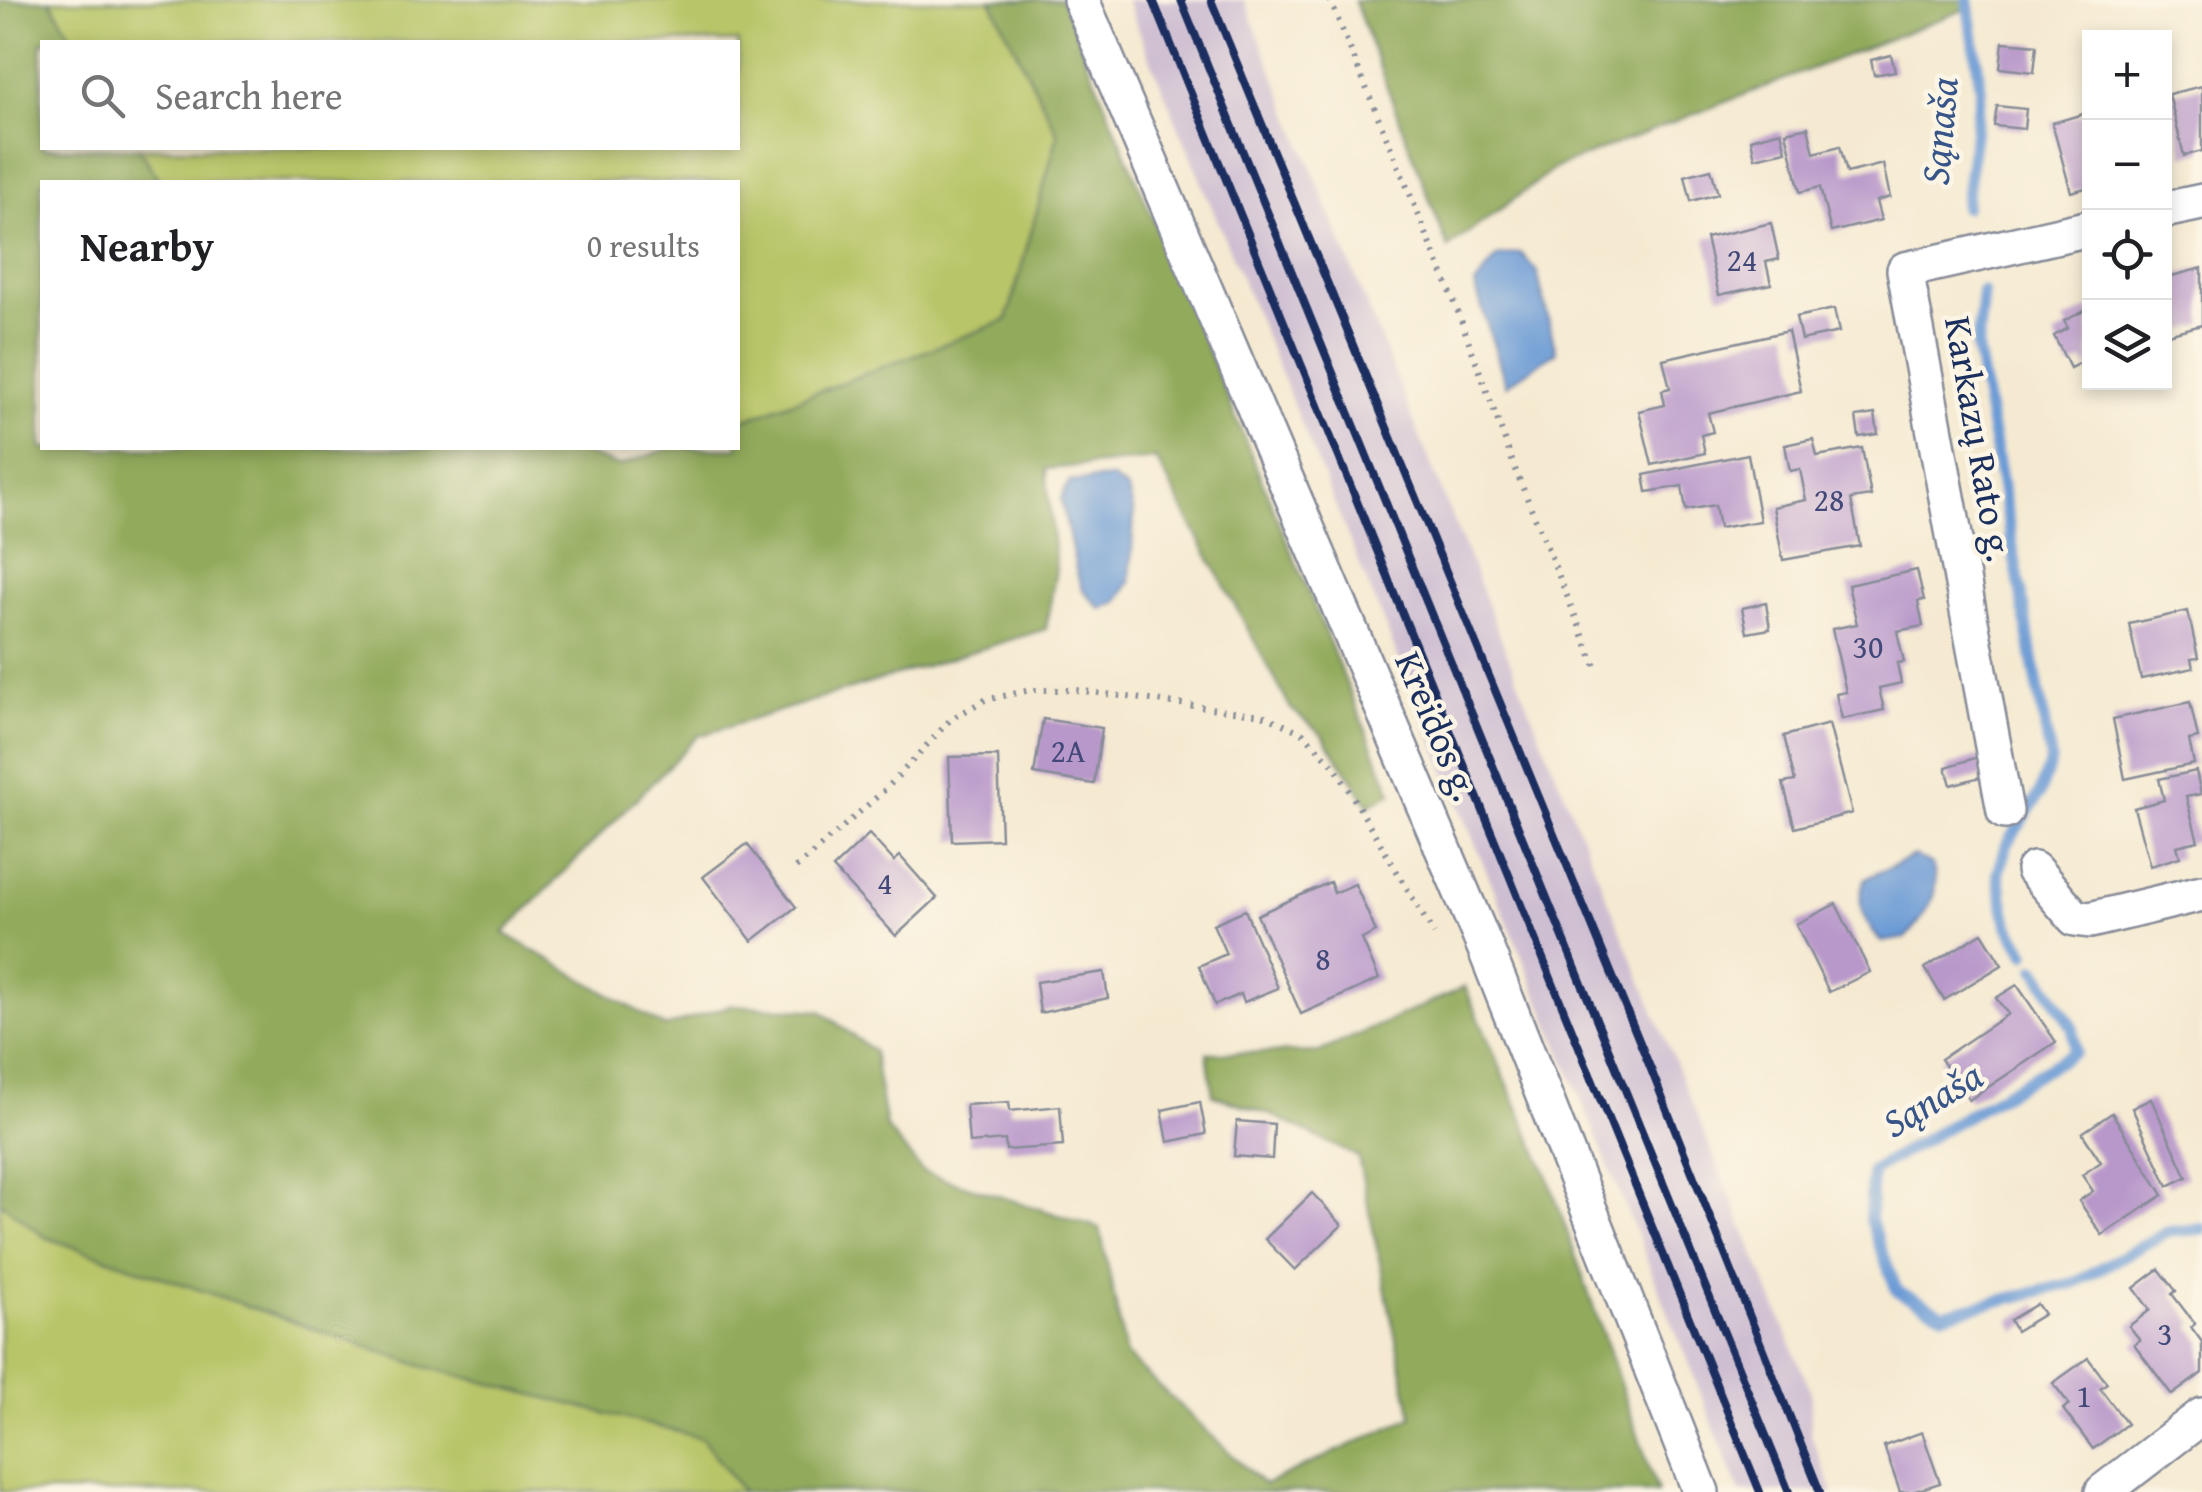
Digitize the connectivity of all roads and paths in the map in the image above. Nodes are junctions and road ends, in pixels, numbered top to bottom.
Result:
1 (1081, 0) edge
2 (1330, 0) edge
3 (2202, 202) edge
4 (2172, 208) edge
5 (2082, 230) edge
6 (1596, 667) dead end
7 (2005, 811) dead end
8 (796, 868) dead end
9 (2034, 870) dead end
10 (2202, 893) edge
11 (1485, 948) junction
12 (2202, 1416) edge
13 (1701, 1492) edge
14 (2103, 1492) edge

1 - 11 street, Kreidos g.
2 - 6 path
3 - 4 street
5 - 7 street, Karkazų Rato g.
8 - 11 path
9 - 10 street
11 - 13 street, Kreidos g.
12 - 14 street

